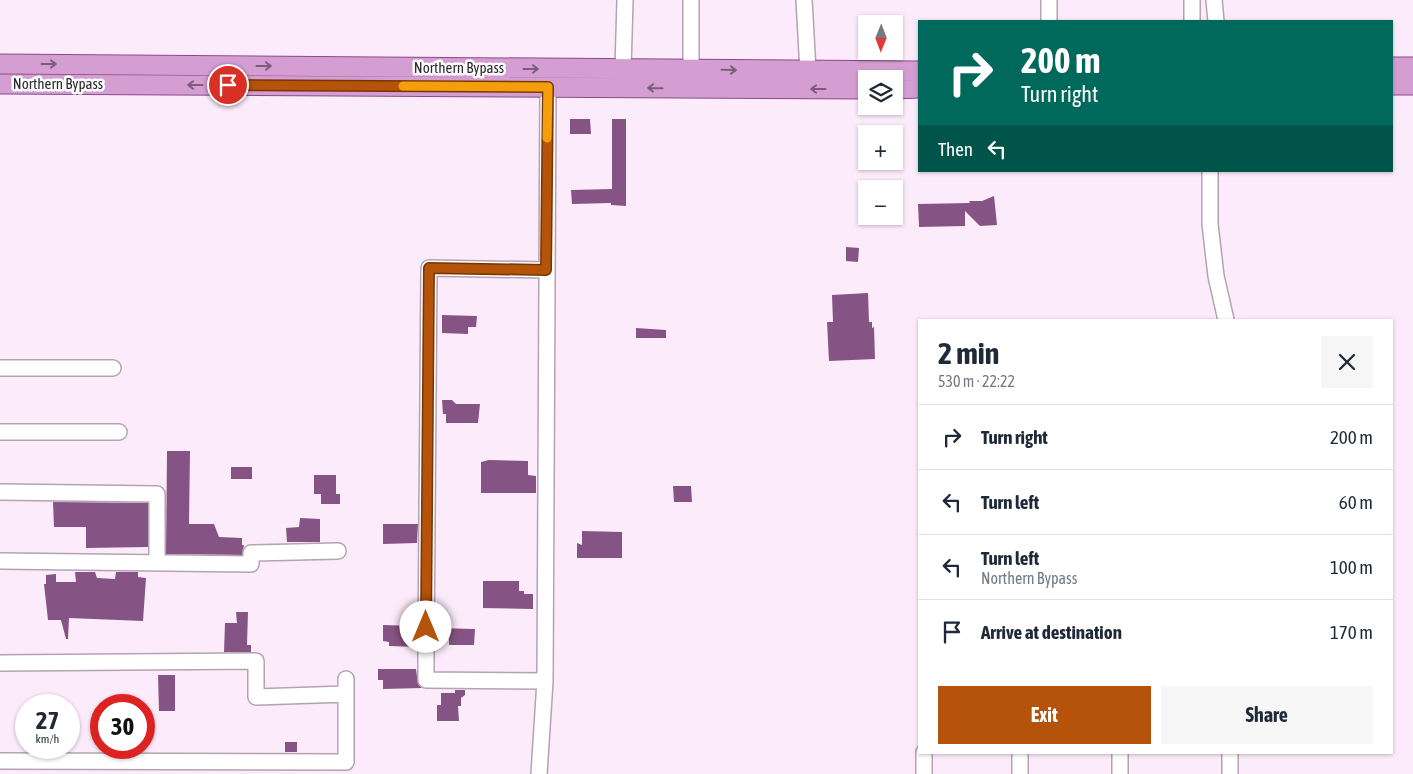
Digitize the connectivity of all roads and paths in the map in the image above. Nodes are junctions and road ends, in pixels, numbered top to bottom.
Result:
1 (625, 0) edge
2 (691, 0) edge
3 (804, 0) edge
4 (1049, 0) edge
5 (1192, 0) edge
6 (1214, 0) edge
7 (1049, 20) edge
8 (1192, 20) edge
9 (1216, 20) edge
10 (0, 64) edge
11 (1393, 67) edge
12 (1413, 67) edge
13 (623, 69) junction
14 (690, 70) junction
15 (808, 71) junction
16 (918, 71) edge
17 (0, 84) edge
18 (1393, 85) edge
19 (1413, 85) edge
20 (548, 87) junction
21 (918, 88) edge
22 (858, 89) edge
23 (903, 89) edge
24 (1210, 172) edge
25 (546, 270) junction
26 (1226, 319) edge
27 (0, 368) edge
28 (113, 368) dead end
29 (0, 432) edge
30 (119, 432) dead end
31 (0, 492) edge
32 (338, 551) dead end
33 (0, 561) edge
34 (157, 562) junction
35 (0, 663) edge
36 (346, 679) dead end
37 (546, 680) junction
38 (346, 694) junction
39 (924, 754) edge
40 (1020, 754) edge
41 (1120, 754) edge
42 (1230, 754) edge
43 (0, 761) edge
44 (230, 768) edge
45 (539, 774) edge
46 (924, 774) edge
47 (1020, 774) edge
48 (1120, 774) edge
49 (1230, 774) edge

1 - 13 street
2 - 14 street
3 - 15 street
4 - 7 street
5 - 8 street
6 - 9 street
10 -> 13 main road, Northern Bypass
11 - 12 main road
13 - 14 main road, Northern Bypass
14 -> 15 main road, Northern Bypass
15 - 16 main road, Northern Bypass
20 -> 17 main road, Northern Bypass
18 - 19 main road
22 -> 20 main road, Northern Bypass
20 - 25 street
21 - 23 main road
24 - 26 street
25 - 37 street
25 - 37 street
27 - 28 street
29 - 30 street
31 - 34 street
32 - 34 street
33 - 34 street
35 - 38 street
36 - 38 street
37 - 45 street
38 - 44 street
39 - 46 street
40 - 47 street
41 - 48 street
42 - 49 street
43 - 44 street

